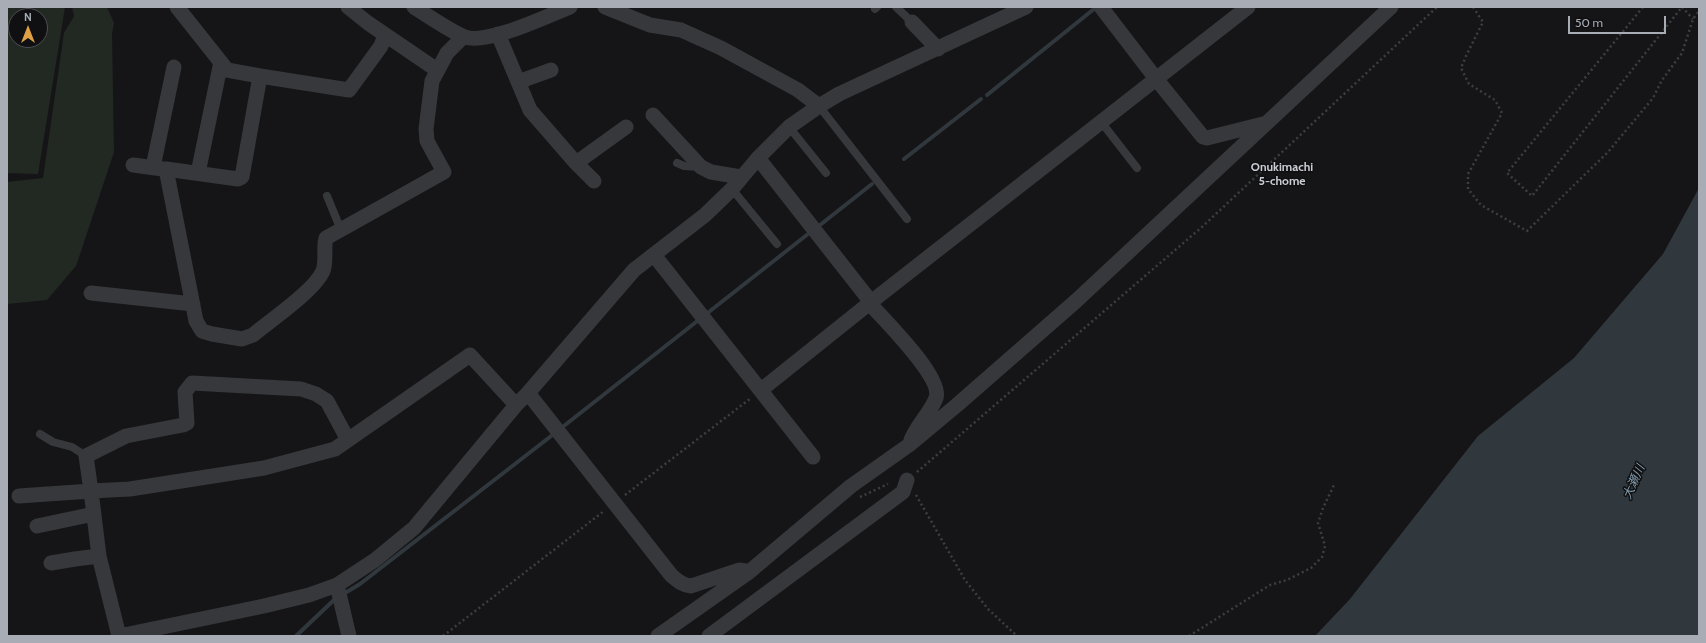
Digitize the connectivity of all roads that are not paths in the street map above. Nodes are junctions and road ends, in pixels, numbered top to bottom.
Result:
1 (178, 7) edge
2 (348, 7) edge
3 (414, 7) edge
4 (570, 7) edge
5 (605, 7) edge
6 (896, 7) edge
7 (1101, 7) edge
8 (1248, 7) edge
9 (1391, 7) edge
10 (1018, 9) edge
11 (912, 22) joint
12 (385, 34) junction
13 (498, 34) junction
14 (463, 37) junction
15 (938, 49) junction
16 (221, 62) junction
17 (174, 67) dead end
18 (437, 70) junction
19 (551, 70) dead end
20 (260, 76) junction
21 (1156, 80) junction
22 (518, 82) junction
23 (819, 106) junction
24 (653, 115) dead end
25 (1269, 122) junction
26 (1102, 123) junction
27 (626, 127) dead end
28 (789, 127) junction
29 (758, 158) junction
30 (576, 163) junction
31 (677, 163) dead end
32 (133, 165) dead end
33 (701, 167) junction
34 (160, 168) junction
35 (1137, 168) dead end
36 (198, 173) junction
37 (826, 173) dead end
38 (741, 177) junction
39 (594, 181) dead end
40 (732, 189) junction
41 (328, 196) dead end
42 (908, 220) dead end
43 (341, 230) junction
44 (778, 244) dead end
45 (654, 255) junction
46 (91, 293) dead end
47 (871, 302) junction
48 (193, 304) junction
49 (761, 390) junction
50 (528, 393) junction
51 (516, 405) junction
52 (40, 434) dead end
53 (348, 440) junction
54 (909, 445) junction
55 (86, 456) junction
56 (813, 457) dead end
57 (908, 480) road end
58 (92, 492) junction
59 (19, 496) dead end
60 (94, 514) junction
61 (37, 526) dead end
62 (99, 556) junction
63 (52, 563) dead end
64 (748, 572) junction
65 (337, 585) junction
66 (119, 636) edge
67 (349, 636) edge
68 (658, 636) edge
69 (709, 636) edge

1 - 16 street
2 - 12 street
3 - 14 street
4 - 13 street
5 - 23 street
6 - 11 lane
7 - 21 street
8 - 21 street
9 - 25 street
10 - 15 street
11 - 15 street
12 - 18 street
12 - 20 street
13 - 14 street
13 - 22 street
14 - 18 street
15 - 23 street
16 - 20 street
16 - 36 street
17 - 34 street
18 - 43 street
19 - 22 street
20 - 36 street
21 - 25 street
21 - 26 street
22 - 30 street
23 - 28 street
23 - 42 lane
24 - 33 street
25 - 54 street
26 - 35 lane
26 - 47 street
27 - 30 street
28 - 29 street
28 - 37 lane
29 - 38 street
29 - 47 street
30 - 39 street
31 - 33 lane
32 - 34 street
33 - 38 street
34 - 36 street
34 - 48 street
38 - 40 street
40 - 44 lane
40 - 45 street
41 - 43 lane
43 - 48 street
45 - 49 street
45 - 50 street
46 - 48 street
47 - 49 street
47 - 54 street
49 - 56 street
50 - 51 street
50 - 64 street
51 - 53 street
51 - 65 street
52 - 55 lane
53 - 55 street
53 - 58 street
54 - 64 street
55 - 58 street
57 - 69 street
58 - 59 street
58 - 60 street
60 - 61 street
60 - 62 street
62 - 63 street
62 - 66 street
64 - 68 street
65 - 66 street
65 - 67 street

